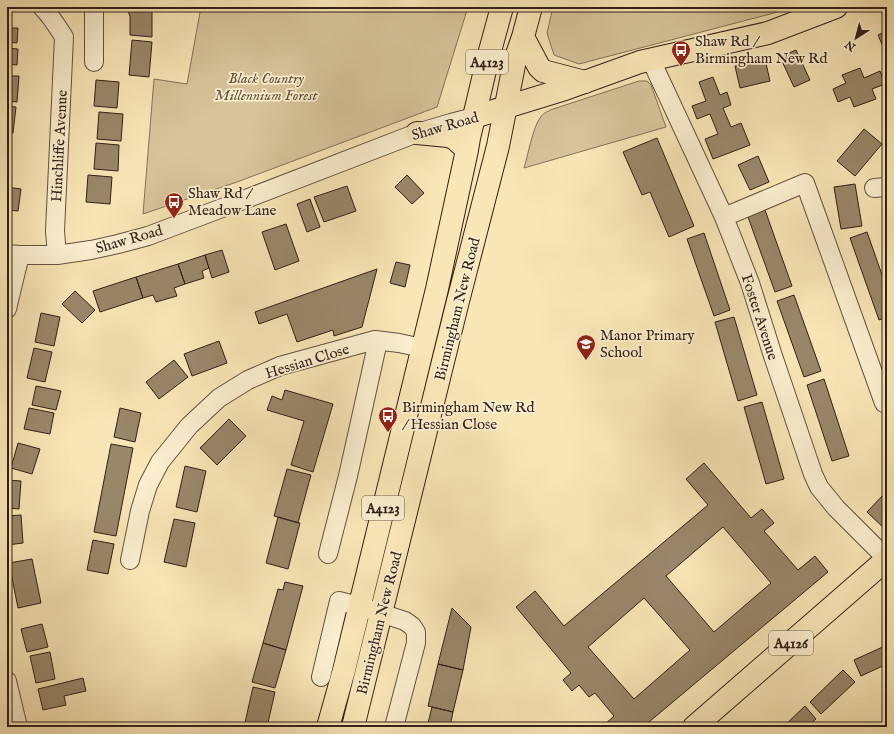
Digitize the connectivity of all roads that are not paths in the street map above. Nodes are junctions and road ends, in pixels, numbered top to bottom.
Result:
1 (42, 7) edge
2 (502, 7) edge
3 (531, 7) edge
4 (836, 7) edge
5 (94, 10) dead end
6 (64, 37) junction
7 (523, 37) junction
8 (94, 38) junction
9 (651, 60) junction
10 (94, 62) dead end
11 (585, 82) junction
12 (506, 108) junction
13 (474, 117) junction
14 (417, 133) junction
15 (467, 150) junction
16 (724, 217) junction
17 (13, 254) edge
18 (57, 255) junction
19 (7, 309) edge
20 (378, 341) junction
21 (422, 348) junction
22 (884, 403) dead end
23 (328, 554) dead end
24 (887, 559) edge
25 (130, 560) dead end
26 (359, 606) junction
27 (381, 613) junction
28 (321, 677) dead end
29 (7, 681) edge
30 (18, 727) edge
31 (328, 727) edge
32 (353, 727) edge
33 (394, 727) edge
34 (694, 727) edge

1 - 6 street
2 - 13 main road, Birmingham New Road / A4123
3 - 7 main road, Birmingham New Road / A4123
4 - 9 main road, Shaw Road
5 - 8 street
6 - 8 street
6 - 18 street, Hinchliffe Avenue
7 - 11 main road
7 - 12 main road, Birmingham New Road / A4123
8 - 10 street
9 - 11 main road, Shaw Road
9 - 16 street, Foster Avenue
11 - 12 main road, Shaw Road
12 - 13 main road, Shaw Road
12 - 27 main road, Birmingham New Road / A4123
13 - 14 street, Shaw Road
13 - 15 main road, Birmingham New Road / A4123
14 - 15 main road
14 - 18 street, Shaw Road
15 - 21 main road, Birmingham New Road / A4123
16 - 22 street
16 - 24 street, Foster Avenue
17 - 18 street, Shaw Road
17 - 19 street
20 - 21 street, Hessian Close
20 - 23 street
20 - 25 street, Hessian Close
21 - 26 main road, Birmingham New Road / A4123
24 - 34 main road, A4126
26 - 27 street
26 - 28 street
26 - 31 main road, Birmingham New Road / A4123
27 - 32 main road, Birmingham New Road / A4123
27 - 33 street
29 - 30 street

